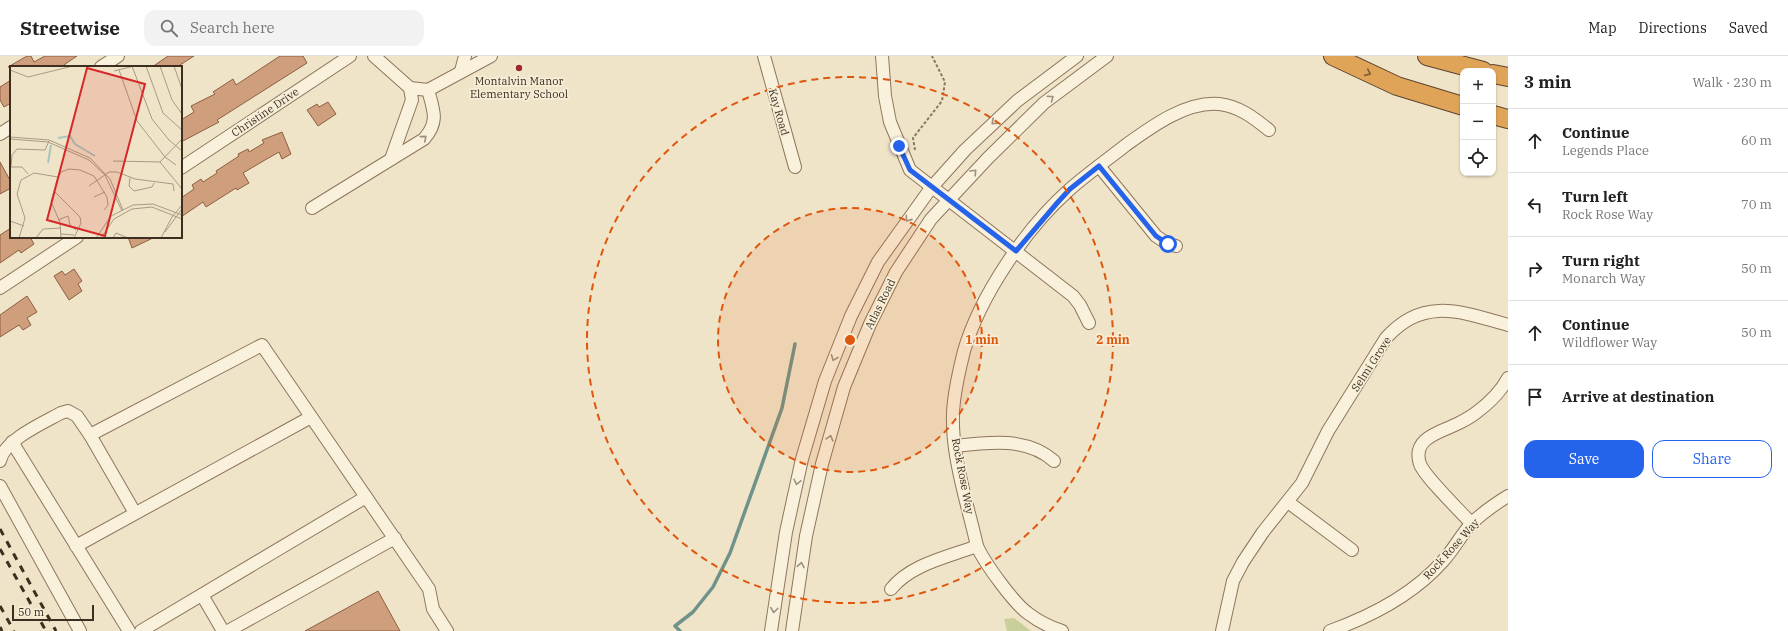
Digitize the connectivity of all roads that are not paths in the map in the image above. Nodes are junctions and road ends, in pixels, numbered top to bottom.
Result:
1 (118, 56) edge
2 (350, 56) edge
3 (374, 56) edge
4 (465, 56) edge
5 (491, 56) edge
6 (764, 56) edge
7 (882, 56) edge
8 (1077, 56) edge
9 (1106, 56) edge
10 (1333, 56) edge
11 (1426, 56) edge
12 (103, 66) edge
13 (1472, 68) edge
14 (461, 71) junction
15 (1496, 75) edge
16 (1508, 78) edge
17 (410, 88) junction
18 (428, 90) junction
19 (1460, 105) edge
20 (1496, 116) edge
21 (1508, 119) edge
22 (10, 128) edge
23 (1269, 130) dead end
24 (0, 134) edge
25 (391, 159) junction
26 (1099, 166) junction
27 (182, 167) edge
28 (795, 167) dead end
29 (931, 188) junction
30 (948, 200) junction
31 (312, 208) dead end
32 (75, 238) edge
33 (1176, 246) dead end
34 (1016, 251) junction
35 (0, 288) edge
36 (1089, 323) dead end
37 (1508, 325) edge
38 (1508, 378) edge
39 (312, 417) junction
40 (90, 435) junction
41 (12, 442) junction
42 (956, 446) junction
43 (0, 461) edge
44 (1054, 461) dead end
45 (0, 486) edge
46 (1508, 496) edge
47 (366, 497) junction
48 (1288, 502) junction
49 (135, 513) junction
50 (1472, 524) junction
51 (394, 538) junction
52 (76, 546) junction
53 (977, 546) junction
54 (1352, 550) dead end
55 (891, 589) dead end
56 (202, 595) junction
57 (80, 631) edge
58 (129, 631) edge
59 (141, 631) edge
60 (223, 631) edge
61 (228, 631) edge
62 (446, 631) edge
63 (771, 631) edge
64 (792, 631) edge
65 (1062, 631) edge
66 (1222, 631) edge
67 (1330, 631) edge

1 - 12 street
2 - 27 street, Christine Drive
3 - 17 street
4 - 14 street
5 - 14 street
6 - 28 street, Kay Road
7 - 29 street
8 -> 29 street, Atlas Road
30 -> 9 street, Atlas Road
10 -> 19 highway
11 - 13 highway
14 - 18 street
15 - 16 highway
17 - 18 street
17 - 25 street
25 -> 18 street
20 - 21 highway
22 - 24 street
23 - 26 street, Rock Rose Way
25 - 31 street
26 - 33 street
26 - 34 street, Rock Rose Way
29 - 30 street
29 -> 63 street, Atlas Road
30 - 34 street
64 -> 30 street, Atlas Road
32 - 35 street
34 - 36 street
34 - 42 street, Rock Rose Way
37 - 48 street, Selmi Grove
38 - 50 street
39 - 40 street
39 - 47 street
39 - 49 street
40 - 41 street
40 - 49 street
41 - 43 street
41 - 52 street
42 - 44 street
42 - 53 street, Rock Rose Way
45 - 57 street
46 - 50 street, Rock Rose Way
47 - 51 street
47 - 56 street
48 - 54 street
48 - 66 street, Selmi Grove
49 - 52 street
50 - 67 street, Rock Rose Way
51 - 61 street
51 - 62 street
52 - 58 street
53 - 55 street
53 - 65 street, Rock Rose Way
56 - 59 street
56 - 60 street

